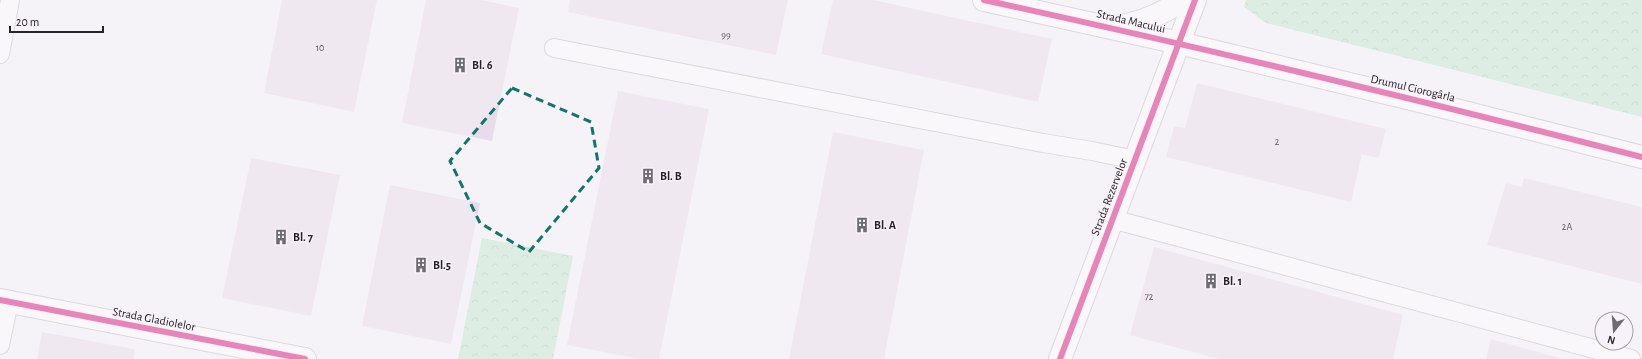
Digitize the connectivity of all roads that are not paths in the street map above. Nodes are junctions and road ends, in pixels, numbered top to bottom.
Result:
1 (10, 0) edge
2 (984, 0) edge
3 (1182, 0) edge
4 (1195, 0) edge
5 (1111, 28) junction
6 (1179, 44) junction
7 (554, 48) dead end
8 (0, 54) edge
9 (1642, 157) edge
10 (1135, 160) junction
11 (1112, 219) junction
12 (4, 301) edge
13 (0, 345) edge
14 (305, 359) edge
15 (1060, 359) edge
16 (1631, 359) edge

1 - 8 lane
2 - 5 street, Strada Macului
3 - 5 street
4 - 6 street, Strada Rezervelor
5 - 6 street, Strada Macului
6 - 9 street, Drumul Ciorogârla
6 - 10 street, Strada Rezervelor
7 - 10 lane
10 - 11 street, Strada Rezervelor
11 - 15 street, Strada Rezervelor
11 - 16 lane
12 - 13 lane
12 - 14 street, Strada Gladiolelor

